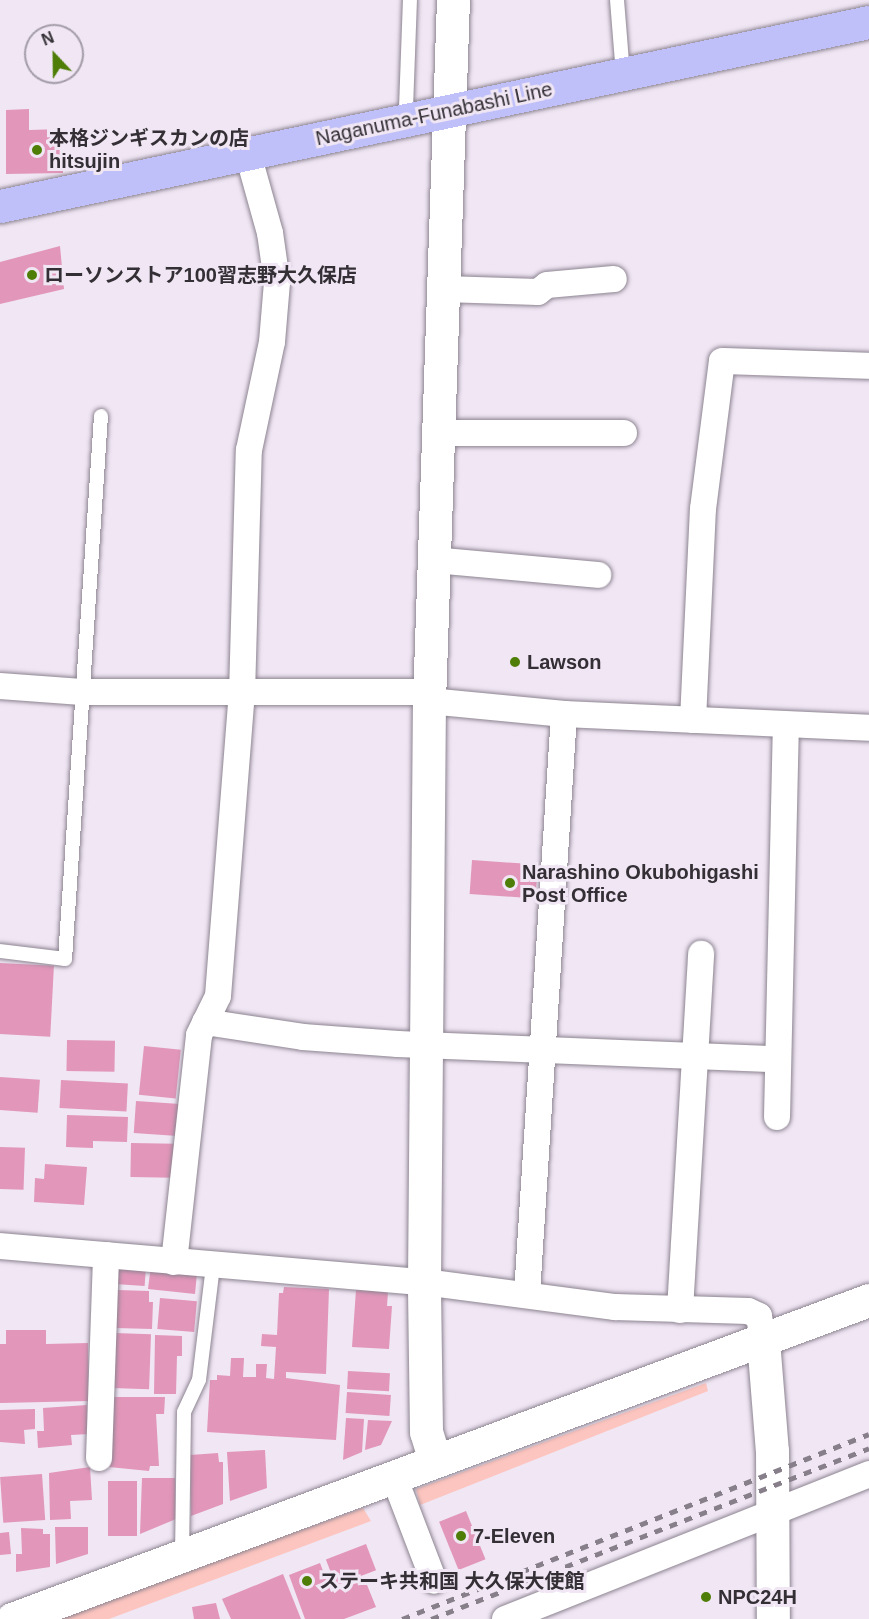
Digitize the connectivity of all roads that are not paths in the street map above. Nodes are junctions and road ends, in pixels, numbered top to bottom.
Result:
1 (410, 0) edge
2 (453, 0) edge
3 (617, 0) edge
4 (869, 22) edge
5 (623, 74) junction
6 (406, 108) dead end
7 (451, 110) junction
8 (248, 154) junction
9 (0, 206) edge
10 (614, 279) dead end
11 (444, 289) junction
12 (869, 366) edge
13 (101, 416) dead end
14 (439, 433) junction
15 (624, 433) dead end
16 (434, 560) junction
17 (598, 575) dead end
18 (0, 686) edge
19 (82, 692) junction
20 (242, 694) junction
21 (429, 697) junction
22 (564, 714) junction
23 (693, 720) junction
24 (786, 725) junction
25 (869, 728) edge
26 (0, 951) edge
27 (701, 954) dead end
28 (205, 1022) junction
29 (426, 1046) junction
30 (543, 1050) junction
31 (695, 1056) junction
32 (775, 1059) junction
33 (777, 1116) dead end
34 (0, 1246) edge
35 (106, 1255) junction
36 (174, 1262) junction
37 (213, 1266) junction
38 (424, 1282) junction
39 (527, 1294) junction
40 (869, 1300) edge
41 (680, 1310) junction
42 (763, 1340) junction
43 (99, 1458) dead end
44 (435, 1461) junction
45 (869, 1474) edge
46 (394, 1477) junction
47 (773, 1512) junction
48 (182, 1556) junction
49 (434, 1581) dead end
50 (12, 1619) edge
51 (505, 1619) edge
52 (773, 1619) edge

1 - 6 lane
2 - 7 street
3 - 5 lane
4 - 5 main road, Naganuma-Funabashi Line
5 - 7 main road, Naganuma-Funabashi Line
7 - 8 main road, Naganuma-Funabashi Line
7 - 11 street
8 - 9 main road, Naganuma-Funabashi Line
8 - 20 street
10 - 11 street
11 - 14 street
12 - 23 street
13 - 19 lane
14 - 15 street
14 - 16 street
16 - 17 street
16 - 21 street
18 - 19 street
19 - 20 street
19 - 26 lane
20 - 21 street
20 - 28 street
21 - 22 street
21 - 29 street
22 - 23 street
22 - 30 street
23 - 24 street
24 - 25 street
24 - 32 street
27 - 31 street
28 - 29 street
28 - 36 street
29 - 30 street
29 - 38 street
30 - 31 street
30 - 39 street
31 - 32 street
31 - 41 street
32 - 33 street
34 - 35 street
35 - 36 street
35 - 43 street
36 - 37 street
37 - 38 street
37 - 48 lane
38 - 39 street
38 - 44 street
39 - 41 street
40 - 42 street
41 - 42 street
42 - 44 street
42 - 47 street
44 - 46 street
45 - 47 street
46 - 48 street
46 - 49 street
47 - 51 street
47 - 52 street
48 - 50 street

